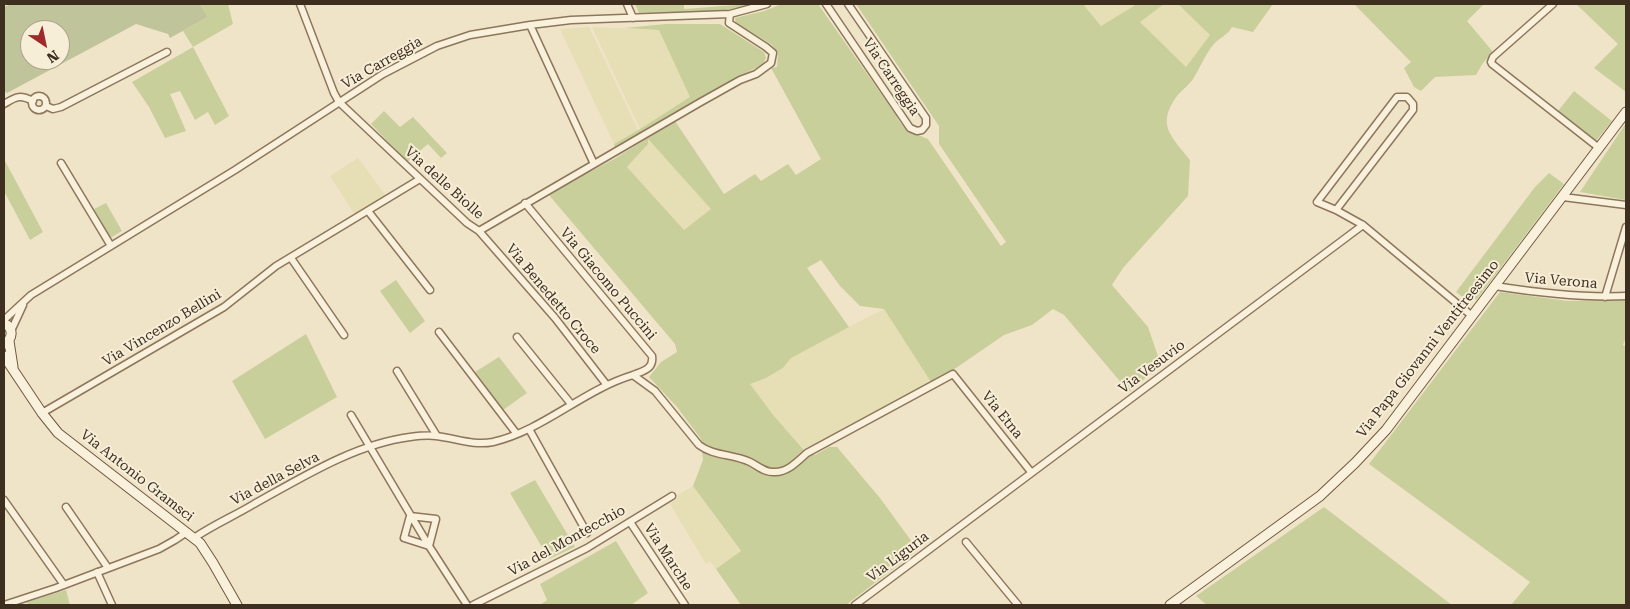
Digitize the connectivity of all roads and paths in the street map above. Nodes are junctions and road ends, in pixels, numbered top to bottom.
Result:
1 (300, 4) edge
2 (627, 4) edge
3 (765, 4) edge
4 (826, 4) edge
5 (848, 4) edge
6 (1553, 4) edge
7 (730, 14) junction
8 (633, 18) junction
9 (530, 25) junction
10 (167, 52) dead end
11 (339, 102) junction
12 (4, 104) edge
13 (1626, 112) edge
14 (1599, 148) junction
15 (61, 163) dead end
16 (594, 164) junction
17 (420, 179) junction
18 (1563, 197) junction
19 (525, 203) junction
20 (1626, 205) edge
21 (1336, 210) junction
22 (368, 211) junction
23 (1363, 225) junction
24 (1626, 227) edge
25 (479, 231) junction
26 (111, 246) junction
27 (291, 258) junction
28 (1495, 286) junction
29 (430, 290) dead end
30 (1626, 296) edge
31 (1604, 297) junction
32 (24, 301) junction
33 (1472, 316) junction
34 (4, 322) edge
35 (11, 330) junction
36 (439, 332) dead end
37 (344, 335) dead end
38 (517, 337) dead end
39 (6, 342) edge
40 (4, 356) edge
41 (14, 372) junction
42 (397, 372) dead end
43 (633, 375) junction
44 (606, 384) junction
45 (571, 404) junction
46 (42, 414) junction
47 (351, 415) dead end
48 (529, 429) junction
49 (516, 433) junction
50 (437, 436) junction
51 (369, 446) junction
52 (1031, 472) junction
53 (672, 496) dead end
54 (4, 500) edge
55 (66, 507) dead end
56 (410, 516) junction
57 (630, 522) junction
58 (957, 529) joint
59 (587, 533) dead end
60 (191, 535) junction
61 (966, 542) dead end
62 (429, 546) junction
63 (108, 568) junction
64 (97, 572) junction
65 (64, 585) junction
66 (24, 602) edge
67 (4, 605) edge
68 (112, 605) edge
69 (237, 605) edge
70 (467, 605) edge
71 (473, 605) edge
72 (685, 605) edge
73 (855, 605) edge
74 (1018, 605) edge
75 (1170, 605) edge

1 - 11 street
2 - 8 street
3 - 7 street, Via Carreggia
4 - 5 street, Via Carreggia
6 - 14 street
7 - 8 street, Via Carreggia
7 - 16 street, Via delle Biolle
8 - 9 street, Via Carreggia
9 - 11 street, Via Carreggia
9 - 16 street
10 - 12 street
11 - 17 street, Via delle Biolle
11 - 26 street, Via Carreggia
13 - 14 street, Via Papa Giovanni Ventitreesimo
14 - 18 street, Via Papa Giovanni Ventitreesimo
15 - 26 street
16 - 19 street, Via delle Biolle
17 - 22 street, Via Vincenzo Bellini
17 - 25 street, Via delle Biolle
18 - 20 street
18 - 28 street, Via Papa Giovanni Ventitreesimo
19 - 25 street, Via delle Biolle
19 - 43 street, Via Giacomo Puccini
21 - 21 street
21 - 23 street
22 - 27 street, Via Vincenzo Bellini
22 - 29 street
23 - 33 street
23 - 52 street, Via Vesuvio
24 - 31 street
25 - 44 street, Via Benedetto Croce
26 - 32 street, Via Carreggia
27 - 37 street
27 - 46 street, Via Vincenzo Bellini
28 - 31 street, Via Verona
28 - 33 street, Via Papa Giovanni Ventitreesimo
30 - 31 street, Via Verona
32 - 34 street, Via Carreggia
32 - 35 street
33 - 75 street, Via Papa Giovanni Ventitreesimo
34 - 35 street
35 - 39 street, Via Antonio Gramsci
36 - 49 street
38 - 45 street
39 - 41 street, Via Antonio Gramsci
40 - 41 street, Via Antonio Gramsci
41 - 46 street, Via Antonio Gramsci
42 - 50 street
43 - 44 street, Via della Selva
43 - 52 street, Via Etna
44 - 45 street, Via della Selva
45 - 48 street, Via della Selva
46 - 60 street, Via Antonio Gramsci
47 - 51 street
48 - 49 street, Via della Selva
48 - 59 street
49 - 50 street, Via della Selva
50 - 51 street, Via della Selva
51 - 56 street
51 - 60 street, Via della Selva
52 - 58 street, Via Vesuvio
53 - 57 street, Via del Montecchio
54 - 65 street
55 - 63 street
56 - 62 street
56 - 62 street
56 - 62 street
57 - 71 street, Via del Montecchio
57 - 72 street, Via Marche
58 - 73 street, Via Liguria
60 - 63 street, Via della Selva
60 - 69 street, Via Antonio Gramsci
61 - 74 street
62 - 70 street
63 - 64 street, Via della Selva
64 - 65 street, Via della Selva
64 - 68 street
65 - 66 street, Via della Selva
66 - 67 street, Via della Selva

